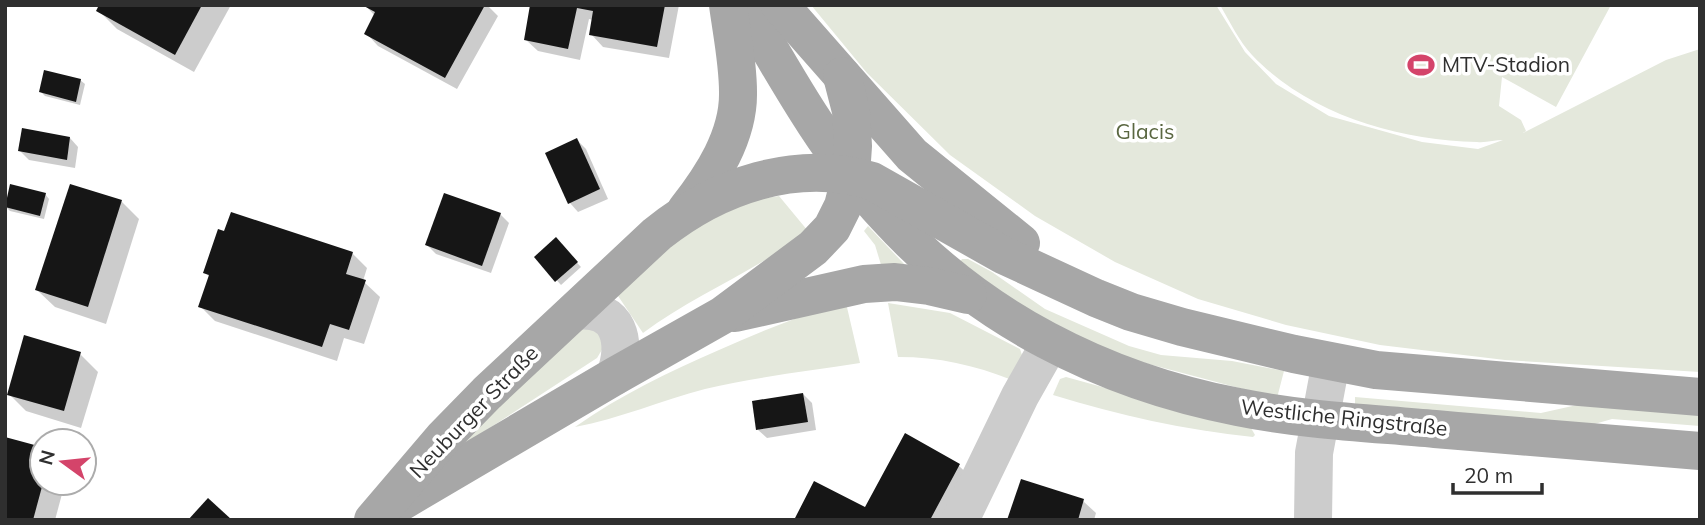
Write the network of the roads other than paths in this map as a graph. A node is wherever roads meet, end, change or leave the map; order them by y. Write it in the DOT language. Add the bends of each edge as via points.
graph roads {
  1 [pos="728,5"];
  2 [pos="744,5"];
  3 [pos="780,5"];
  4 [pos="842,76"];
  5 [pos="851,175"];
  6 [pos="684,212"];
  7 [pos="976,297"];
  8 [pos="1096,299"];
  9 [pos="576,311"];
  10 [pos="723,315"];
  11 [pos="1050,343"];
  12 [pos="1331,362"];
  13 [pos="615,376"];
  14 [pos="1700,397"];
  15 [pos="1319,419"];
  16 [pos="1700,451"];
  17 [pos="374,518"];
  18 [pos="960,520"];
  19 [pos="1313,520"];
  1 -- 6 [label="main road, Neuburger Straße" via="737,106 709,181"];
  2 -- 5 [label="main road, Westliche Ringstraße" via="801,104"];
  3 -- 4 [label="main road"];
  4 -- 5 [label="main road, Neuburger Straße" via="851,111"];
  4 -- 8 [label="main road" via="912,155"];
  5 -- 6 [label="main road, Neuburger Straße" via="821,173 761,180 724,191"];
  5 -- 7 [label="main road, Westliche Ringstraße" via="929,259"];
  5 -- 8 [label="main road" via="872,181 1003,256"];
  5 -- 10 [label="main road, Neuburger Straße" via="843,206 826,235"];
  6 -- 9 [label="main road, Neuburger Straße"];
  7 -- 10 [label="main road, Neuburger Straße" via="895,282 864,284"];
  7 -- 11 [label="main road, Westliche Ringstraße"];
  8 -- 12 [label="main road" via="1182,327"];
  9 -- 13 [label="street" via="600,312 616,327 622,347"];
  9 -- 17 [label="main road, Neuburger Straße" via="443,438"];
  10 -- 13 [label="main road, Neuburger Straße"];
  11 -- 15 [label="main road, Westliche Ringstraße" via="1176,392"];
  11 -- 18 [label="street"];
  12 -- 14 [label="main road" via="1435,376"];
  12 -- 15 [label="street"];
  13 -- 17 [label="main road, Neuburger Straße"];
  15 -- 16 [label="main road, Westliche Ringstraße"];
  15 -- 19 [label="street"];
}
